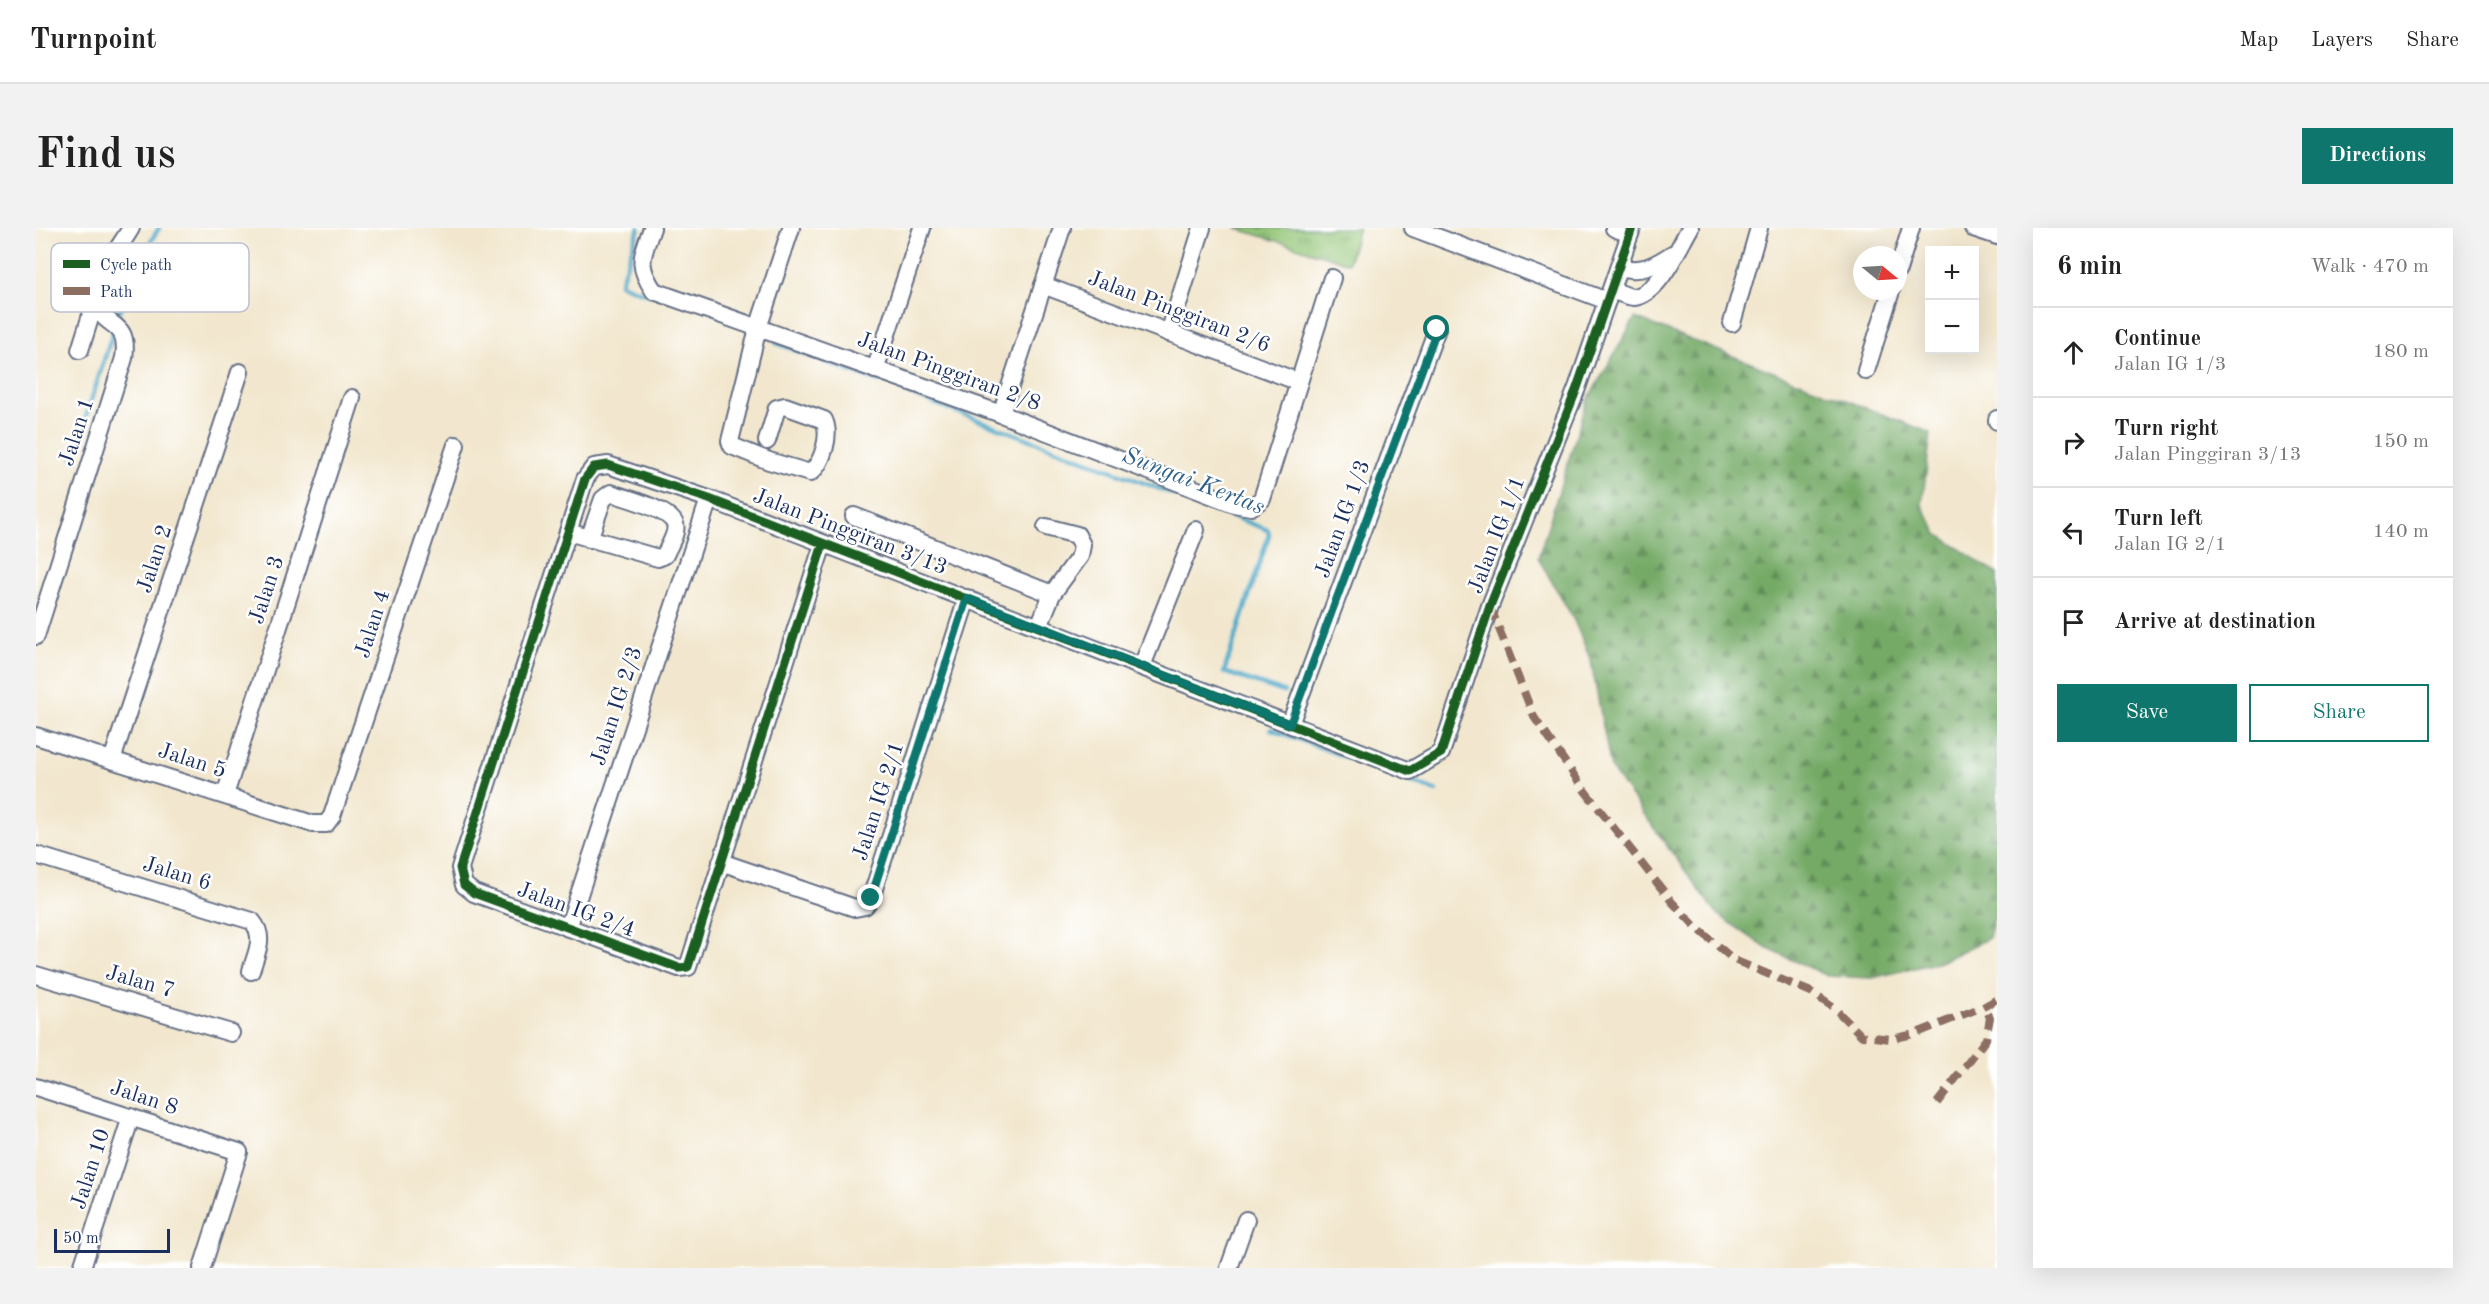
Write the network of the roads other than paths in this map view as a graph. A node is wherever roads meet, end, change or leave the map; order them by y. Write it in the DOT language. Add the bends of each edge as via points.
graph roads {
  1 [pos="131,228"];
  2 [pos="652,228"];
  3 [pos="791,228"];
  4 [pos="922,228"];
  5 [pos="1062,228"];
  6 [pos="1202,228"];
  7 [pos="1413,228"];
  8 [pos="1614,228"];
  9 [pos="1690,228"];
  10 [pos="1759,228"];
  11 [pos="1911,228"];
  12 [pos="1973,228"];
  13 [pos="1631,231"];
  14 [pos="1997,236"];
  15 [pos="122,243"];
  16 [pos="1905,246"];
  17 [pos="1676,252"];
  18 [pos="1618,267"];
  19 [pos="1332,278"];
  20 [pos="1043,285"];
  21 [pos="1609,296"];
  22 [pos="1888,300"];
  23 [pos="92,312"];
  24 [pos="102,312"];
  25 [pos="1732,323"];
  26 [pos="758,328"];
  27 [pos="1437,329"];
  28 [pos="1169,333"];
  29 [pos="80,350"];
  30 [pos="875,370"];
  31 [pos="1866,371"];
  32 [pos="240,372"];
  33 [pos="1299,382"];
  34 [pos="352,398"];
  35 [pos="1001,414"];
  36 [pos="767,441"];
  37 [pos="456,445"];
  38 [pos="608,465"];
  39 [pos="709,499"];
  40 [pos="854,516"];
  41 [pos="1046,527"];
  42 [pos="1196,530"];
  43 [pos="568,532"];
  44 [pos="589,539"];
  45 [pos="823,544"];
  46 [pos="1052,594"];
  47 [pos="967,598"];
  48 [pos="1038,626"];
  49 [pos="36,636"];
  50 [pos="1142,666"];
  51 [pos="1290,724"];
  52 [pos="36,736"];
  53 [pos="112,759"];
  54 [pos="1410,771"];
  55 [pos="225,795"];
  56 [pos="332,816"];
  57 [pos="36,855"];
  58 [pos="721,862"];
  59 [pos="568,928"];
  60 [pos="250,971"];
  61 [pos="36,975"];
  62 [pos="231,1034"];
  63 [pos="36,1087"];
  64 [pos="131,1117"];
  65 [pos="1246,1220"];
  66 [pos="82,1268"];
  67 [pos="202,1268"];
  68 [pos="1229,1268"];
  1 -- 15 [label="street"];
  2 -- 26 [label="street, Jalan Pinggiran 2/8" via="643,255 642,274 654,291"];
  3 -- 26 [label="street"];
  4 -- 30 [label="street"];
  5 -- 20 [label="street"];
  6 -- 28 [label="street"];
  7 -- 21 [label="street"];
  8 -- 13 [label="street"];
  9 -- 17 [label="street"];
  10 -- 25 [label="street"];
  11 -- 16 [label="street"];
  12 -- 14 [label="street"];
  13 -- 18 [label="street, Jalan IG 1/1"];
  17 -- 18 [label="street" via="1642,270"];
  17 -- 21 [label="street" via="1649,292 1633,297"];
  18 -- 21 [label="street, Jalan IG 1/1"];
  19 -- 33 [label="street"];
  20 -- 28 [label="street, Jalan Pinggiran 2/6"];
  20 -- 35 [label="street"];
  21 -- 54 [label="street, Jalan IG 1/1" via="1577,388 1490,606 1441,753"];
  22 -- 31 [label="street"];
  23 -- 29 [label="street"];
  24 -- 49 [label="street, Jalan 1" via="125,340 124,358"];
  26 -- 30 [label="street, Jalan Pinggiran 2/8"];
  26 -- 36 [label="street" via="740,394 732,446 810,473 825,447 826,425 824,420 781,405"];
  27 -- 51 [label="street, Jalan IG 1/3"];
  28 -- 33 [label="street, Jalan Pinggiran 2/6"];
  30 -- 35 [label="street, Jalan Pinggiran 2/8"];
  32 -- 53 [label="street, Jalan 2"];
  33 -- 35 [label="street, Jalan Pinggiran 2/8" via="1262,499 1251,507 1234,504"];
  34 -- 55 [label="street, Jalan 3"];
  37 -- 56 [label="street, Jalan 4"];
  38 -- 39 [label="street, Jalan Pinggiran 3/13"];
  38 -- 43 [label="street, Jalan IG 2/4" via="594,468 585,479"];
  39 -- 45 [label="street, Jalan Pinggiran 3/13"];
  39 -- 59 [label="street, Jalan IG 2/3"];
  40 -- 46 [label="street"];
  41 -- 46 [label="street" via="1077,536 1082,544 1080,556"];
  42 -- 50 [label="street"];
  43 -- 44 [label="street"];
  43 -- 59 [label="street, Jalan IG 2/4" via="460,868 464,885 474,893"];
  44 -- 44 [label="street" via="658,558 665,555 675,524 668,513 610,493 603,499"];
  45 -- 47 [label="street, Jalan Pinggiran 3/13"];
  45 -- 58 [label="street, Jalan IG 2/4"];
  46 -- 48 [label="street"];
  47 -- 48 [label="street, Jalan Pinggiran 3/13"];
  47 -- 58 [label="street, Jalan IG 2/1" via="871,898 865,906 855,908"];
  48 -- 50 [label="street, Jalan Pinggiran 3/13"];
  50 -- 51 [label="street, Jalan Pinggiran 3/13"];
  51 -- 54 [label="street, Jalan Pinggiran 3/13"];
  52 -- 53 [label="street, Jalan 5"];
  53 -- 55 [label="street, Jalan 5"];
  55 -- 56 [label="street, Jalan 5" via="313,824 326,824"];
  57 -- 60 [label="street, Jalan 6" via="252,921 261,936"];
  58 -- 59 [label="street, Jalan IG 2/4" via="688,967 679,968"];
  61 -- 62 [label="street, Jalan 7"];
  63 -- 64 [label="street, Jalan 8"];
  64 -- 66 [label="street, Jalan 10"];
  64 -- 67 [label="street, Jalan 8" via="239,1152"];
  65 -- 68 [label="street"];
}
